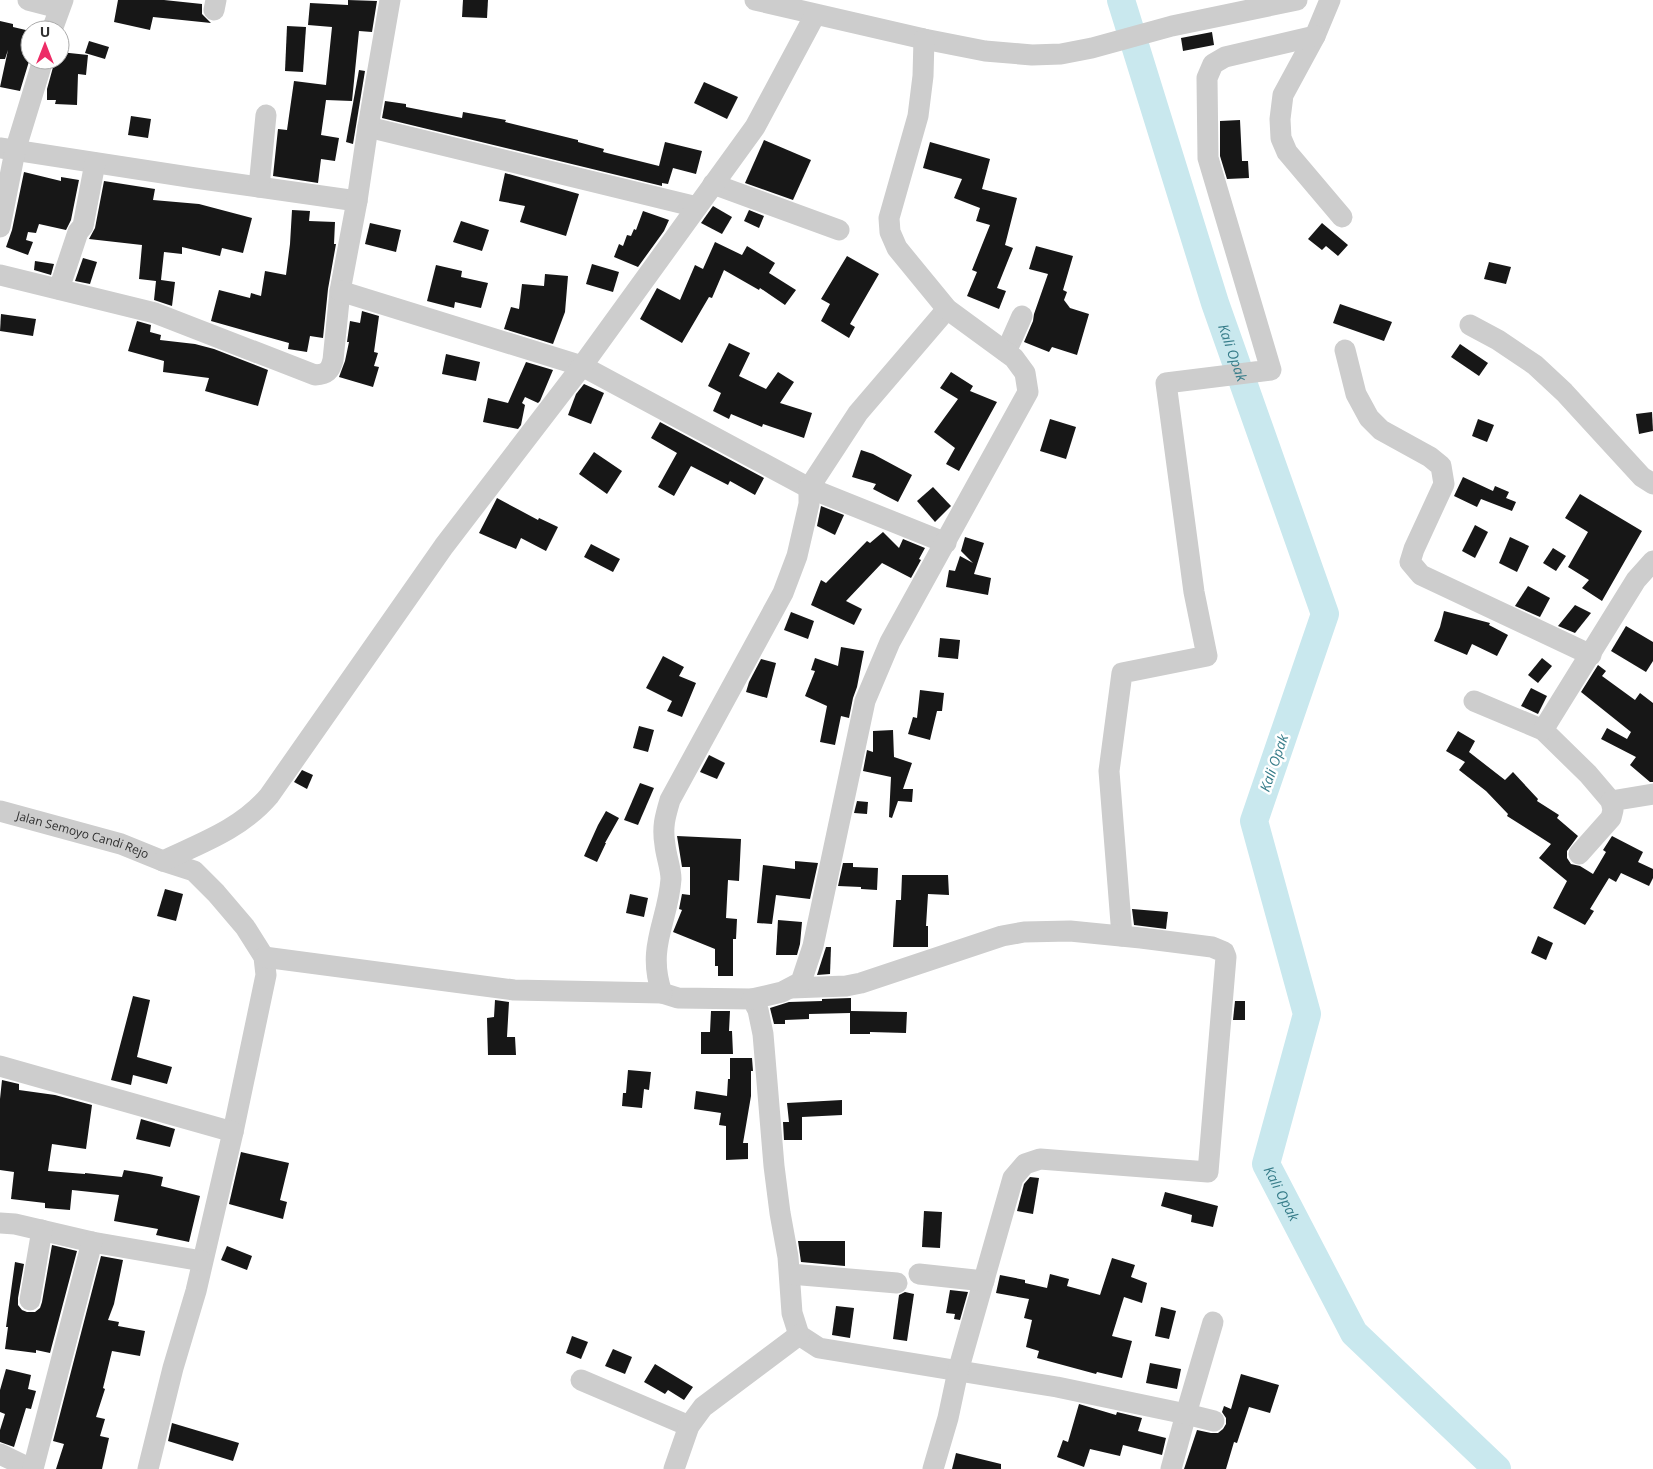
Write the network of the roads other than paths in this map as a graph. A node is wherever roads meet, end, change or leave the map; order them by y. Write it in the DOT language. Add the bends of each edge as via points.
graph roads {
  1 [pos="28,0"];
  2 [pos="390,0"];
  3 [pos="755,0"];
  4 [pos="1296,0"];
  5 [pos="1330,0"];
  6 [pos="61,4"];
  7 [pos="815,15"];
  8 [pos="55,20"];
  9 [pos="1316,36"];
  10 [pos="924,39"];
  11 [pos="39,70"];
  12 [pos="266,115"];
  13 [pos="368,127"];
  14 [pos="7,150"];
  15 [pos="95,163"];
  16 [pos="713,184"];
  17 [pos="259,187"];
  18 [pos="357,201"];
  19 [pos="697,207"];
  20 [pos="1342,217"];
  21 [pos="0,227"];
  22 [pos="839,230"];
  23 [pos="0,275"];
  24 [pos="59,289"];
  25 [pos="340,291"];
  26 [pos="947,309"];
  27 [pos="1022,316"];
  28 [pos="1470,325"];
  29 [pos="1345,350"];
  30 [pos="1006,352"];
  31 [pos="582,366"];
  32 [pos="1653,484"];
  33 [pos="809,488"];
  34 [pos="946,543"];
  35 [pos="1653,561"];
  36 [pos="1591,655"];
  37 [pos="1474,701"];
  38 [pos="1543,730"];
  39 [pos="1653,794"];
  40 [pos="1611,801"];
  41 [pos="0,811"];
  42 [pos="1579,854"];
  43 [pos="164,861"];
  44 [pos="1122,936"];
  45 [pos="264,957"];
  46 [pos="791,988"];
  47 [pos="662,993"];
  48 [pos="752,999"];
  49 [pos="0,1066"];
  50 [pos="233,1132"];
  51 [pos="0,1223"];
  52 [pos="42,1230"];
  53 [pos="92,1242"];
  54 [pos="202,1261"];
  55 [pos="790,1274"];
  56 [pos="919,1274"];
  57 [pos="984,1281"];
  58 [pos="897,1283"];
  59 [pos="30,1300"];
  60 [pos="1213,1322"];
  61 [pos="799,1335"];
  62 [pos="958,1371"];
  63 [pos="581,1380"];
  64 [pos="1186,1414"];
  65 [pos="1214,1421"];
  66 [pos="690,1426"];
  67 [pos="0,1454"];
  68 [pos="32,1469"];
  69 [pos="148,1469"];
  70 [pos="674,1469"];
  71 [pos="932,1469"];
  72 [pos="1171,1469"];
  1 -- 6 [label="street"];
  2 -- 13 [label="street"];
  3 -- 7 [label="street"];
  4 -- 10 [label="street" via="1061,54 984,51"];
  5 -- 9 [label="street"];
  6 -- 8 [label="street"];
  7 -- 10 [label="street"];
  7 -- 16 [label="street" via="755,127"];
  9 -- 20 [label="street" via="1283,94 1281,138 1288,152"];
  9 -- 44 [label="street" via="1225,57 1213,64 1207,78 1208,158 1272,370 1166,383 1194,592 1206,656 1122,673 1109,771"];
  10 -- 26 [label="street" via="918,116 888,218 897,248"];
  11 -- 14 [label="street"];
  12 -- 17 [label="street"];
  13 -- 18 [label="street"];
  13 -- 19 [label="street"];
  14 -- 15 [label="street"];
  14 -- 21 [label="street"];
  15 -- 17 [label="street"];
  15 -- 24 [label="street" via="83,226 78,232"];
  16 -- 19 [label="street"];
  16 -- 22 [label="street"];
  17 -- 18 [label="street"];
  18 -- 25 [label="street"];
  19 -- 31 [label="street"];
  23 -- 24 [label="street"];
  24 -- 25 [label="street" via="155,312 315,375 330,370 333,360"];
  25 -- 31 [label="street"];
  26 -- 30 [label="street"];
  26 -- 33 [label="street" via="858,413"];
  27 -- 30 [label="street"];
  28 -- 32 [label="street" via="1535,365 1642,477"];
  29 -- 36 [label="street" via="1356,394 1369,418 1381,430 1440,466 1444,484 1414,549 1410,562 1415,569 1421,575"];
  30 -- 34 [label="street" via="1025,372 1028,392"];
  31 -- 33 [label="street"];
  31 -- 43 [label="street" via="444,546 261,805 229,830"];
  33 -- 34 [label="street"];
  33 -- 47 [label="street" via="809,504 797,556 783,593 670,800 665,816 664,844 671,878 656,945 657,976"];
  34 -- 46 [label="street" via="890,642 865,701 813,946 801,982"];
  35 -- 36 [label="street" via="1636,580"];
  36 -- 38 [label="street"];
  37 -- 38 [label="street"];
  38 -- 40 [label="street"];
  39 -- 40 [label="street"];
  40 -- 42 [label="street" via="1611,818"];
  41 -- 43 [label="street, Jalan Semoyo Candi Rejo" via="121,844"];
  43 -- 45 [label="street, Jalan Semoyo Candi Rejo" via="194,871 232,910"];
  44 -- 46 [label="street" via="1062,931 1013,933 860,983"];
  44 -- 57 [label="street" via="1212,947 1224,952 1226,957 1208,1172 1040,1159 1025,1164 1013,1178"];
  45 -- 47 [label="street" via="514,990"];
  45 -- 50 [label="street" via="266,975"];
  46 -- 48 [label="street"];
  47 -- 48 [label="street" via="678,998"];
  48 -- 55 [label="street" via="763,1034 774,1166"];
  49 -- 50 [label="street"];
  50 -- 54 [label="street"];
  51 -- 52 [label="street"];
  52 -- 53 [label="street"];
  52 -- 59 [label="street"];
  53 -- 54 [label="street"];
  53 -- 68 [label="street"];
  54 -- 69 [label="street"];
  55 -- 58 [label="street"];
  55 -- 61 [label="street" via="792,1313"];
  56 -- 57 [label="street"];
  57 -- 62 [label="street"];
  60 -- 64 [label="street"];
  61 -- 62 [label="street" via="818,1348"];
  61 -- 66 [label="street" via="703,1407"];
  62 -- 64 [label="street" via="1057,1387"];
  62 -- 71 [label="street"];
  63 -- 66 [label="street"];
  64 -- 65 [label="street"];
  64 -- 72 [label="street"];
  66 -- 70 [label="street"];
  67 -- 68 [label="street"];
}
